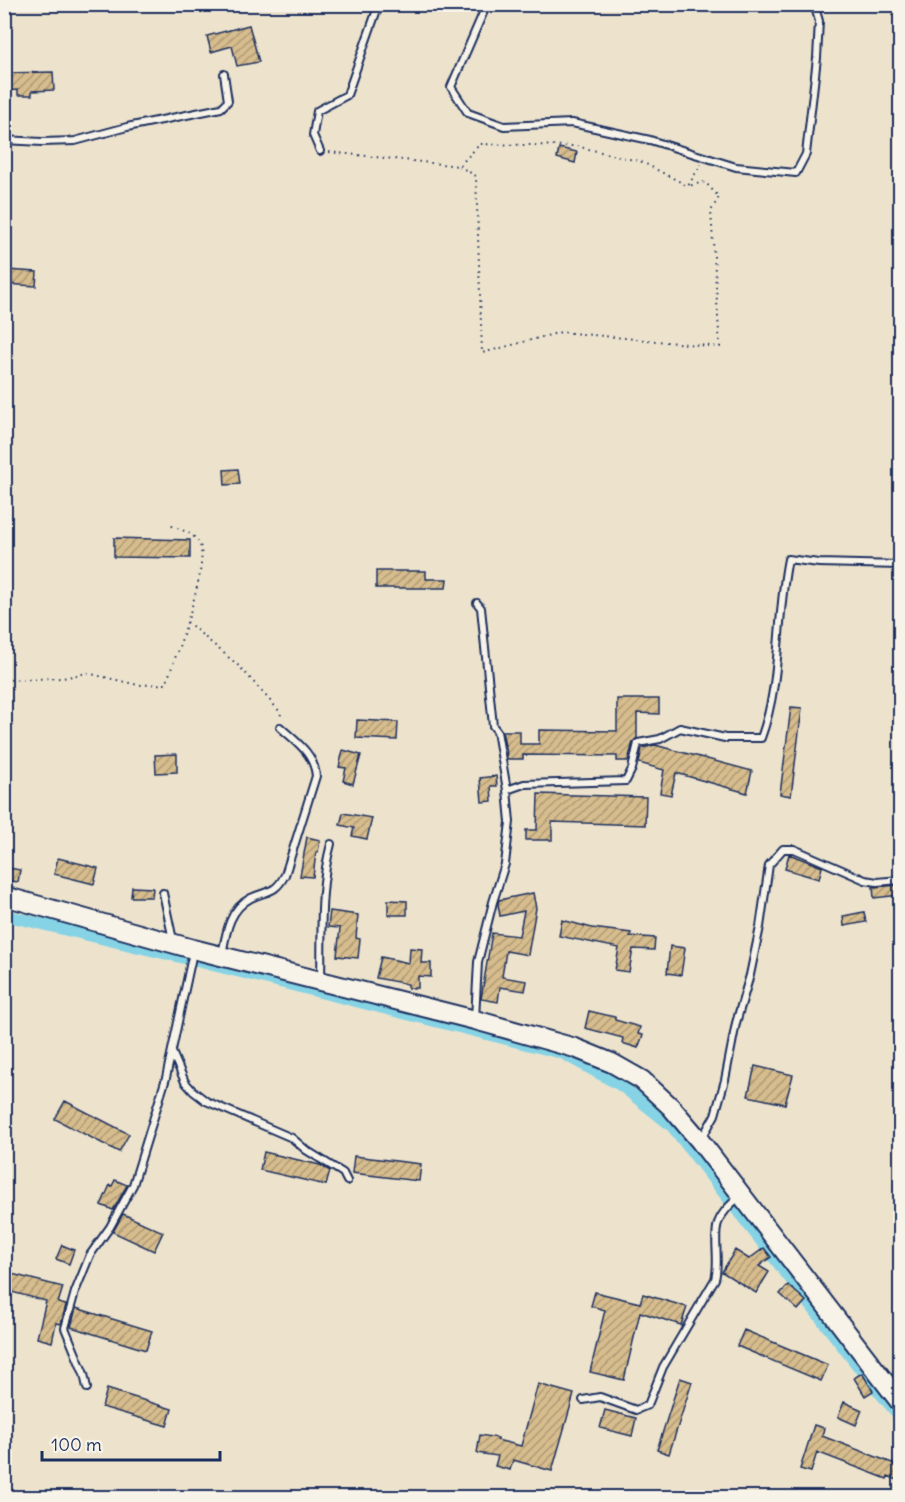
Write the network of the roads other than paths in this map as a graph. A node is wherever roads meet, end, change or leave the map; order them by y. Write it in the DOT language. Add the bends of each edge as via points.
graph roads {
  1 [pos="379,4"];
  2 [pos="487,4"];
  3 [pos="814,4"];
  4 [pos="224,74"];
  5 [pos="4,140"];
  6 [pos="320,151"];
  7 [pos="900,565"];
  8 [pos="477,603"];
  9 [pos="280,727"];
  10 [pos="507,790"];
  11 [pos="331,844"];
  12 [pos="900,880"];
  13 [pos="163,892"];
  14 [pos="4,896"];
  15 [pos="173,943"];
  16 [pos="193,949"];
  17 [pos="222,956"];
  18 [pos="321,981"];
  19 [pos="475,1020"];
  20 [pos="172,1052"];
  21 [pos="700,1141"];
  22 [pos="346,1181"];
  23 [pos="742,1194"];
  24 [pos="87,1388"];
  25 [pos="583,1400"];
  26 [pos="900,1402"];
  1 -- 6 [label="lane" via="346,95 317,111 313,135"];
  2 -- 3 [label="lane" via="451,87 468,113 504,126 572,123 650,140 736,166 796,174 806,154 818,58 819,21"];
  4 -- 5 [label="lane" via="228,101 221,108 75,141"];
  7 -- 10 [label="lane" via="788,560 770,713 761,738 725,738 680,728 660,739 638,742 626,781 524,784"];
  8 -- 10 [label="lane" via="481,608 493,726"];
  9 -- 17 [label="lane" via="310,756 316,776 285,875 271,892 250,898 235,912 228,923"];
  10 -- 19 [label="lane" via="510,822 505,864 478,962"];
  11 -- 18 [label="lane" via="323,888"];
  12 -- 21 [label="lane" via="865,880 794,849 783,849 769,865 752,966 725,1080 715,1115"];
  13 -- 15 [label="lane"];
  14 -- 15 [label="street"];
  15 -- 16 [label="street"];
  16 -- 17 [label="street"];
  16 -- 20 [label="lane"];
  17 -- 18 [label="street"];
  18 -- 19 [label="street"];
  19 -- 21 [label="street" via="575,1048 612,1063 642,1080"];
  20 -- 22 [label="lane" via="185,1082 206,1101 292,1138 343,1173"];
  20 -- 24 [label="lane" via="134,1185 90,1255 65,1328"];
  21 -- 23 [label="street"];
  23 -- 25 [label="lane" via="726,1209 718,1224 715,1279 663,1367 648,1405 636,1410 600,1397"];
  23 -- 26 [label="street"];
}
